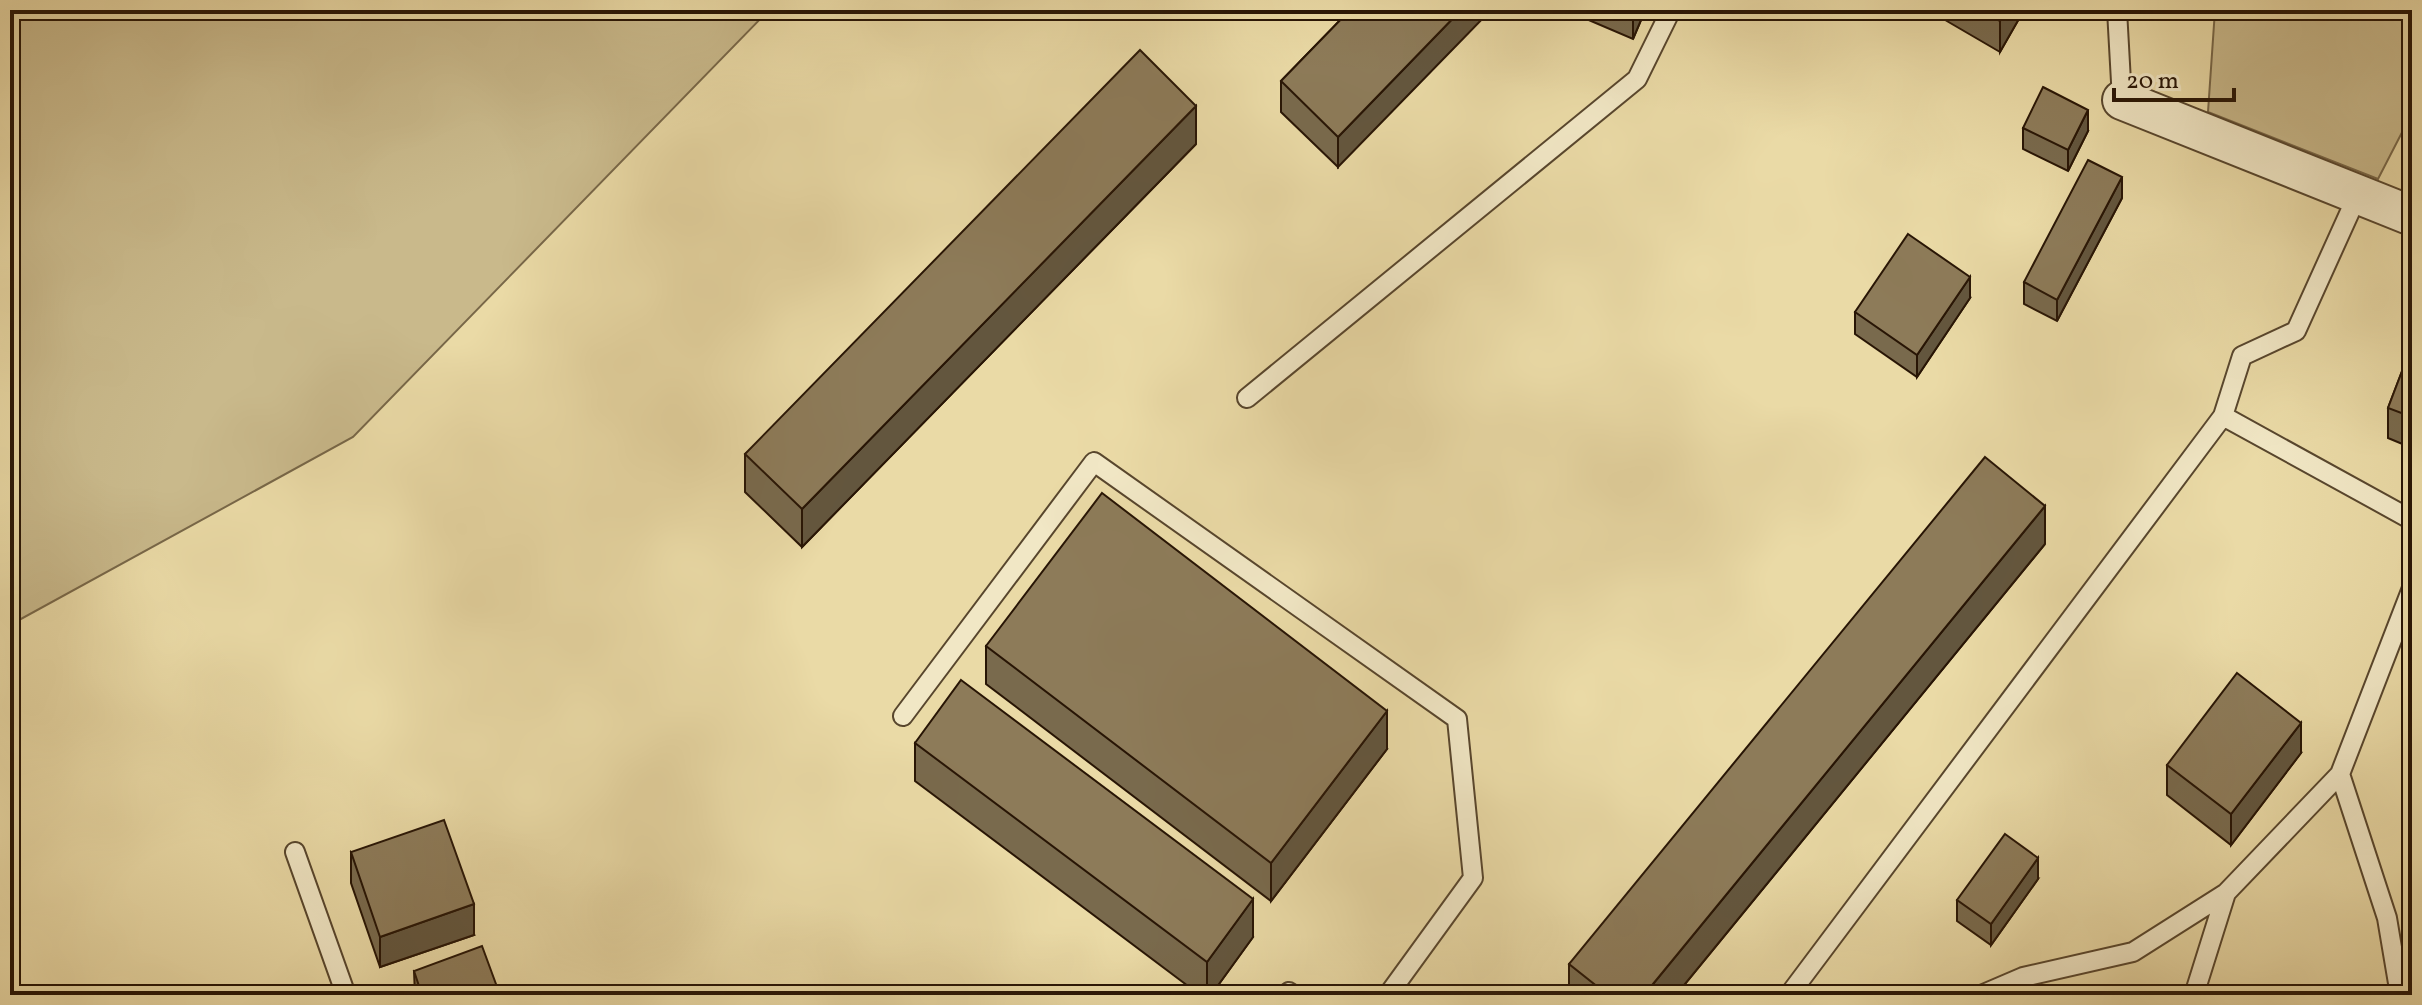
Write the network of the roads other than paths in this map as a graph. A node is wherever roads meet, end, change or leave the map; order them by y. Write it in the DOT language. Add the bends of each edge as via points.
graph roads {
  1 [pos="1671,10"];
  2 [pos="2117,10"];
  3 [pos="2122,100"];
  4 [pos="2358,194"];
  5 [pos="2412,216"];
  6 [pos="1247,398"];
  7 [pos="2223,416"];
  8 [pos="2412,520"];
  9 [pos="2412,588"];
  10 [pos="903,716"];
  11 [pos="2340,774"];
  12 [pos="295,852"];
  13 [pos="2226,893"];
  14 [pos="346,995"];
  15 [pos="1388,995"];
  16 [pos="1789,995"];
  17 [pos="1981,995"];
  18 [pos="2194,995"];
  19 [pos="2400,995"];
  1 -- 6 [label="lane" via="1637,79"];
  2 -- 3 [label="lane"];
  3 -- 4 [label="street"];
  4 -- 5 [label="street"];
  4 -- 7 [label="lane" via="2296,331 2242,356"];
  7 -- 8 [label="lane"];
  7 -- 16 [label="lane"];
  9 -- 11 [label="lane"];
  10 -- 15 [label="lane" via="1094,462 1457,719 1473,878"];
  11 -- 13 [label="lane"];
  11 -- 19 [label="lane" via="2387,918"];
  12 -- 14 [label="lane"];
  13 -- 17 [label="lane" via="2133,952 2023,977"];
  13 -- 18 [label="lane"];
}
